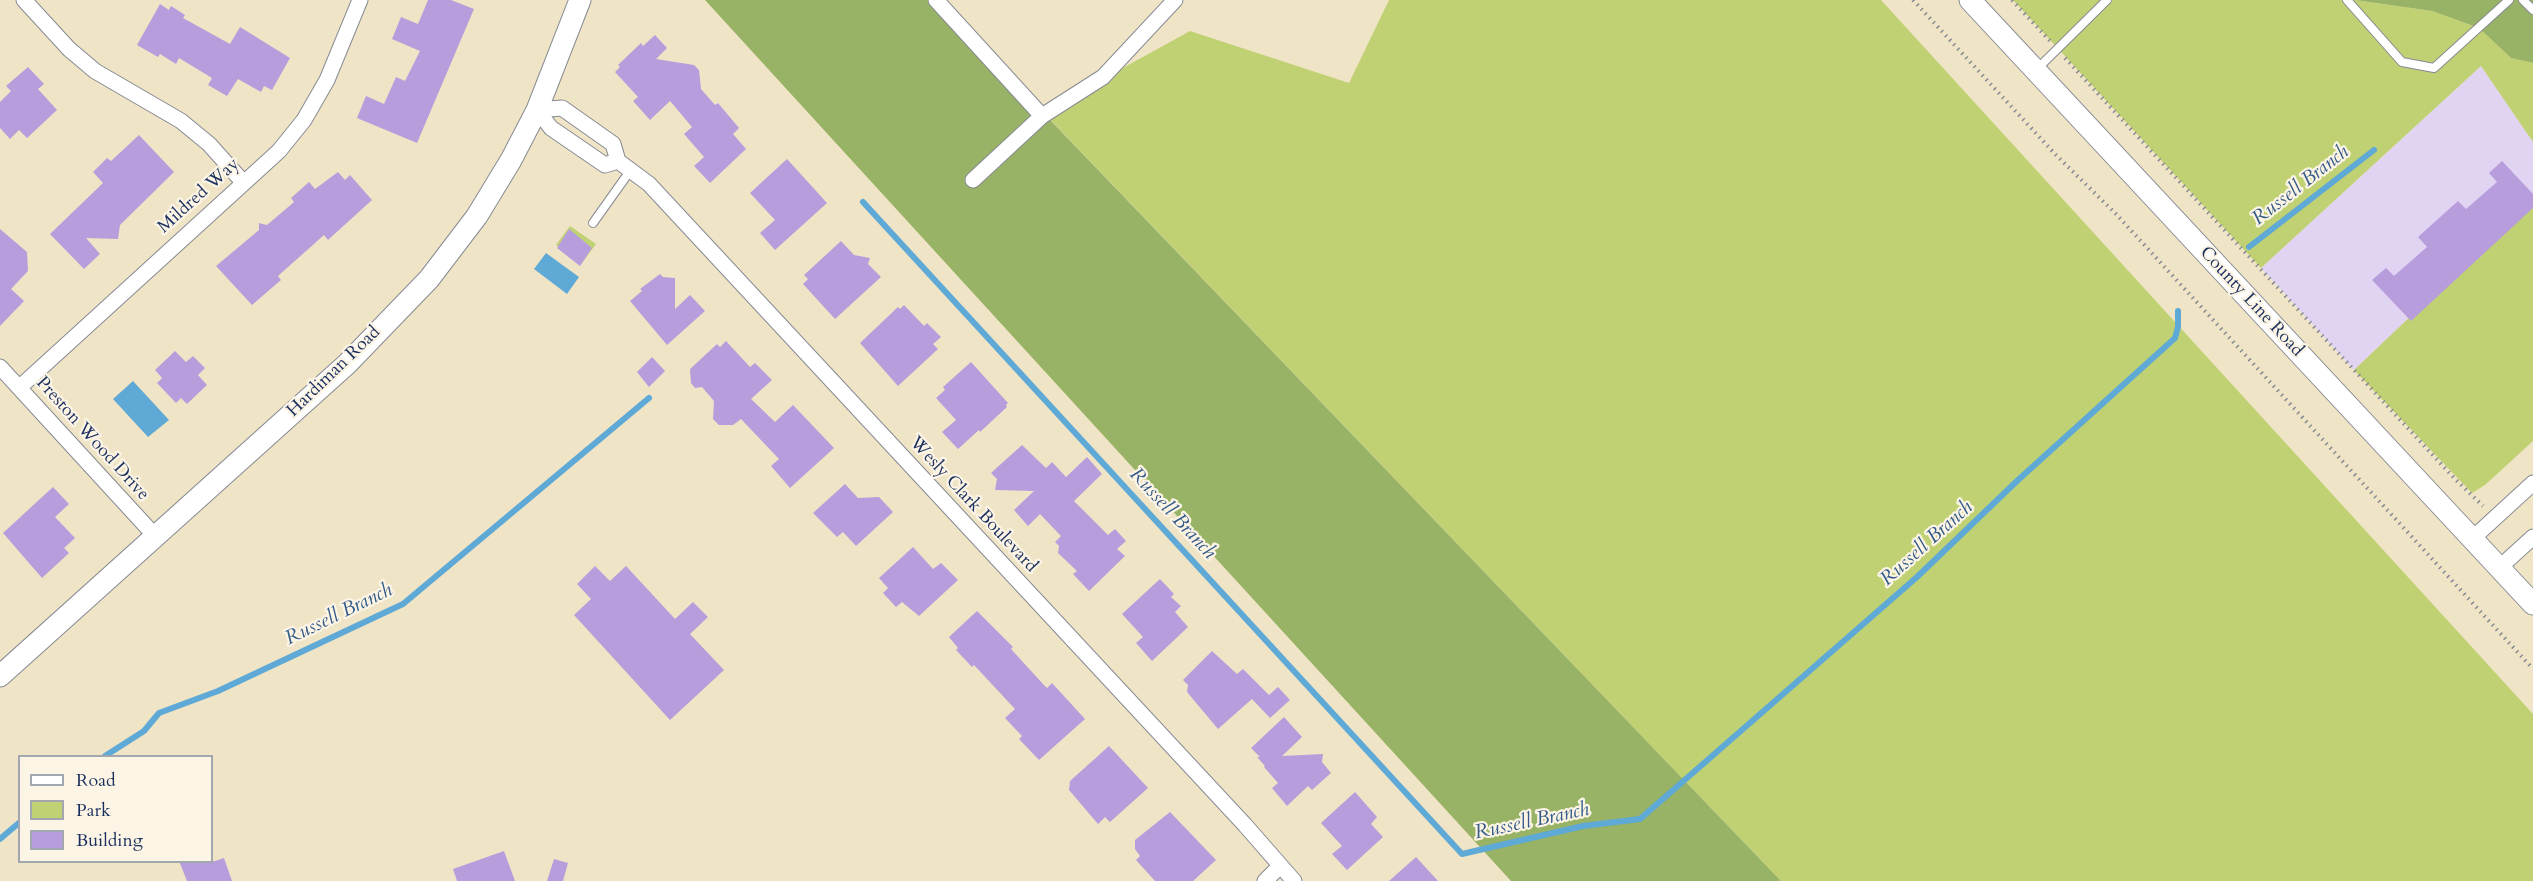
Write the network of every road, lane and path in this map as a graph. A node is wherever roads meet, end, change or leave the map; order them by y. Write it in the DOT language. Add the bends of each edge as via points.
graph roads {
  1 [pos="24,0"];
  2 [pos="360,0"];
  3 [pos="580,0"];
  4 [pos="936,0"];
  5 [pos="1175,0"];
  6 [pos="1913,0"];
  7 [pos="1970,0"];
  8 [pos="2012,0"];
  9 [pos="2107,0"];
  10 [pos="2347,0"];
  11 [pos="2509,0"];
  12 [pos="2523,0"];
  13 [pos="2533,10"];
  14 [pos="2057,49"];
  15 [pos="2035,71"];
  16 [pos="537,110"];
  17 [pos="1042,116"];
  18 [pos="624,166"];
  19 [pos="973,180"];
  20 [pos="243,182"];
  21 [pos="593,223"];
  22 [pos="0,367"];
  23 [pos="20,387"];
  24 [pos="2533,483"];
  25 [pos="2495,517"];
  26 [pos="156,537"];
  27 [pos="2533,537"];
  28 [pos="2472,539"];
  29 [pos="2499,568"];
  30 [pos="2533,604"];
  31 [pos="2533,669"];
  32 [pos="0,676"];
  33 [pos="1280,866"];
  34 [pos="1265,881"];
  35 [pos="1294,881"];
  1 -- 20 [label="street" via="95,71 181,121 209,144"];
  2 -- 20 [label="street, Mildred Way" via="327,80 304,120 279,151"];
  3 -- 16 [label="street, Hardiman Road"];
  4 -- 17 [label="street"];
  5 -- 17 [label="street" via="1103,77"];
  6 -- 31 [label="path" via="2055,154 2116,213"];
  7 -- 15 [label="street, County Line Road"];
  8 -- 14 [label="path"];
  9 -- 14 [label="lane"];
  10 -- 11 [label="lane" via="2402,62 2434,68"];
  12 -- 13 [label="lane"];
  14 -- 15 [label="lane"];
  14 -- 25 [label="path" via="2455,479"];
  15 -- 28 [label="street, County Line Road"];
  16 -- 18 [label="street, Wesly Clark Boulevard" via="551,128 605,165"];
  16 -- 18 [label="street, Wesly Clark Boulevard" via="562,108 613,144"];
  16 -- 26 [label="street, Hardiman Road" via="477,216 429,279 347,364"];
  17 -- 19 [label="street"];
  18 -- 21 [label="lane"];
  18 -- 33 [label="street, Wesly Clark Boulevard" via="657,193"];
  20 -- 23 [label="street, Mildred Way"];
  22 -- 23 [label="street, Preston Wood Drive"];
  23 -- 26 [label="street, Preston Wood Drive"];
  24 -- 25 [label="street"];
  25 -- 28 [label="street"];
  26 -- 32 [label="street, Hardiman Road"];
  27 -- 29 [label="street"];
  28 -- 29 [label="street, County Line Road"];
  29 -- 30 [label="street, County Line Road"];
  33 -- 34 [label="street"];
  33 -- 35 [label="street, Wesly Clark Boulevard"];
}
